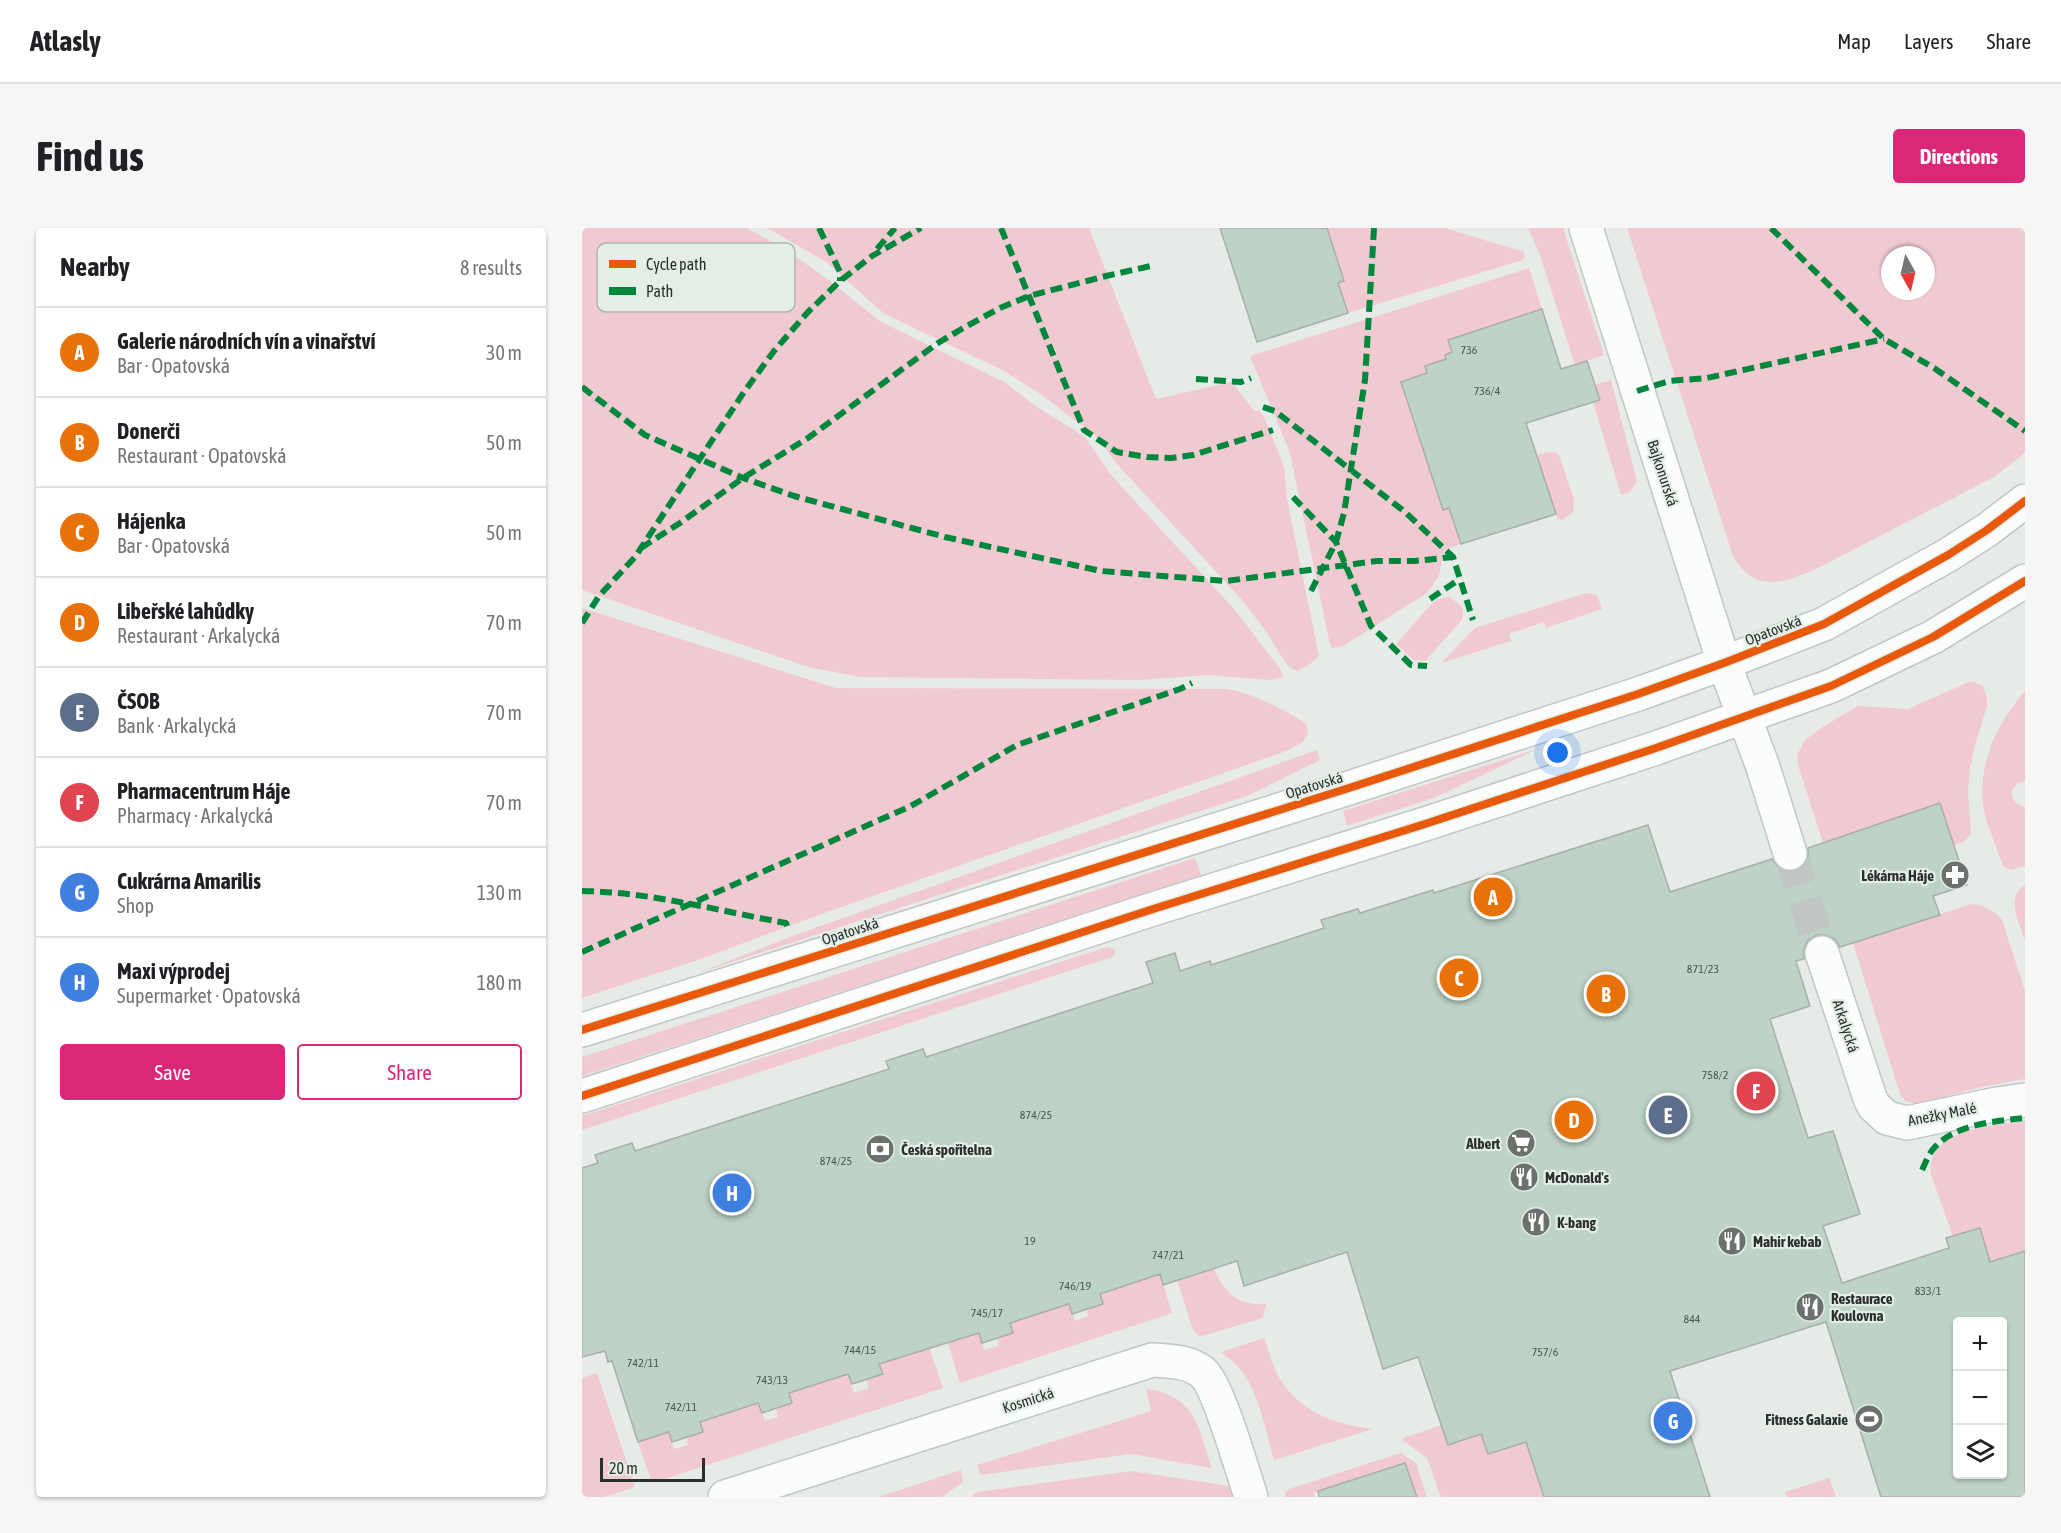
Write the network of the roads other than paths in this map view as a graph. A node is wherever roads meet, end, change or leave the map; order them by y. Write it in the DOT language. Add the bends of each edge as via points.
graph roads {
  1 [pos="1586,228"];
  2 [pos="2025,501"];
  3 [pos="2025,581"];
  4 [pos="1724,663"];
  5 [pos="1743,717"];
  6 [pos="1790,853"];
  7 [pos="1822,953"];
  8 [pos="582,1030"];
  9 [pos="582,1096"];
  10 [pos="1870,1098"];
  11 [pos="2025,1100"];
  12 [pos="725,1497"];
  13 [pos="1251,1497"];
  1 -- 4 [label="main road, Bajkonurská"];
  2 -- 4 [label="main road, Opatovská" via="1948,555 1824,624"];
  3 -- 5 [label="main road" via="1933,637 1831,686"];
  4 -- 5 [label="main road, Bajkonurská"];
  4 -- 8 [label="main road, Opatovská" via="1349,788"];
  5 -- 6 [label="main road"];
  5 -- 9 [label="main road" via="1425,824"];
  7 -- 10 [label="main road, Arkalycká"];
  10 -- 11 [label="main road, Anežky Malé" via="1887,1118 1907,1123"];
  12 -- 13 [label="main road, Kosmická" via="1152,1360 1175,1361 1201,1371 1214,1387"];
}
